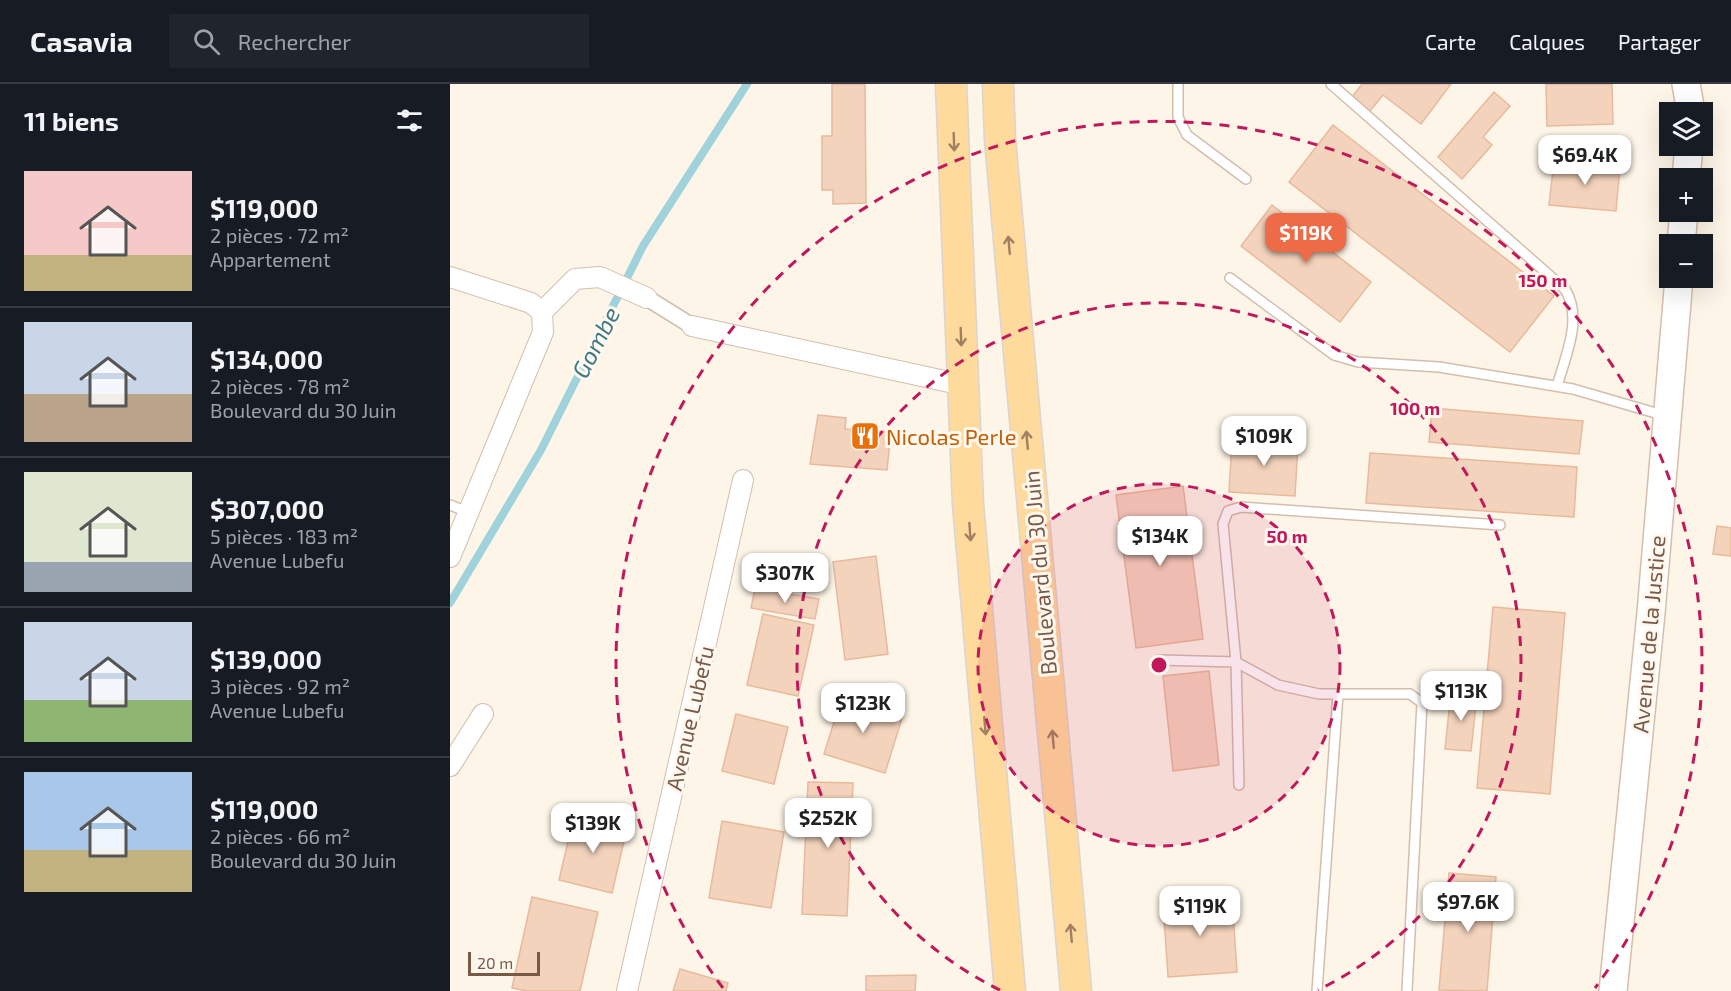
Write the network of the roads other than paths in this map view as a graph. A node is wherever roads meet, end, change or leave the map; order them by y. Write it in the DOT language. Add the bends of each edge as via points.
graph roads {
  1 [pos="951,84"];
  2 [pos="998,84"];
  3 [pos="1178,84"];
  4 [pos="1331,84"];
  5 [pos="1246,179"];
  6 [pos="450,277"];
  7 [pos="1230,278"];
  8 [pos="1678,288"];
  9 [pos="647,298"];
  10 [pos="542,312"];
  11 [pos="692,326"];
  12 [pos="963,385"];
  13 [pos="1557,386"];
  14 [pos="1668,416"];
  15 [pos="743,480"];
  16 [pos="450,505"];
  17 [pos="470,513"];
  18 [pos="1500,525"];
  19 [pos="450,557"];
  20 [pos="1159,660"];
  21 [pos="1236,662"];
  22 [pos="1338,694"];
  23 [pos="483,714"];
  24 [pos="450,766"];
  25 [pos="1239,785"];
  26 [pos="627,991"];
  27 [pos="1010,991"];
  28 [pos="1076,991"];
  29 [pos="1317,991"];
  30 [pos="1407,991"];
  31 [pos="1614,991"];
  1 -- 12 [label="main road, one-way"];
  28 -- 2 [label="main road, Boulevard du 30 Juin, one-way"];
  3 -- 5 [label="lane" via="1178,117 1186,135"];
  4 -- 13 [label="lane" via="1565,289 1575,317"];
  6 -- 10 [label="street" via="523,300"];
  7 -- 13 [label="lane" via="1334,355 1358,362 1439,367"];
  8 -- 14 [label="main road, Avenue de la Justice"];
  9 -- 10 [label="street" via="600,277 575,279"];
  9 -- 11 [label="street"];
  10 -- 17 [label="street" via="543,332"];
  11 -- 12 [label="street"];
  12 -- 27 [label="main road, one-way" via="968,504"];
  13 -- 14 [label="lane"];
  14 -- 31 [label="main road, Avenue de la Justice"];
  15 -- 26 [label="street, Avenue Lubefu"];
  16 -- 17 [label="lane"];
  17 -- 19 [label="street"];
  18 -- 21 [label="lane" via="1241,507 1228,512 1223,524"];
  20 -- 21 [label="lane"];
  21 -- 22 [label="lane" via="1278,685"];
  21 -- 25 [label="lane"];
  22 -- 29 [label="lane"];
  22 -- 30 [label="lane" via="1410,694 1422,703"];
  23 -- 24 [label="street"];
}
